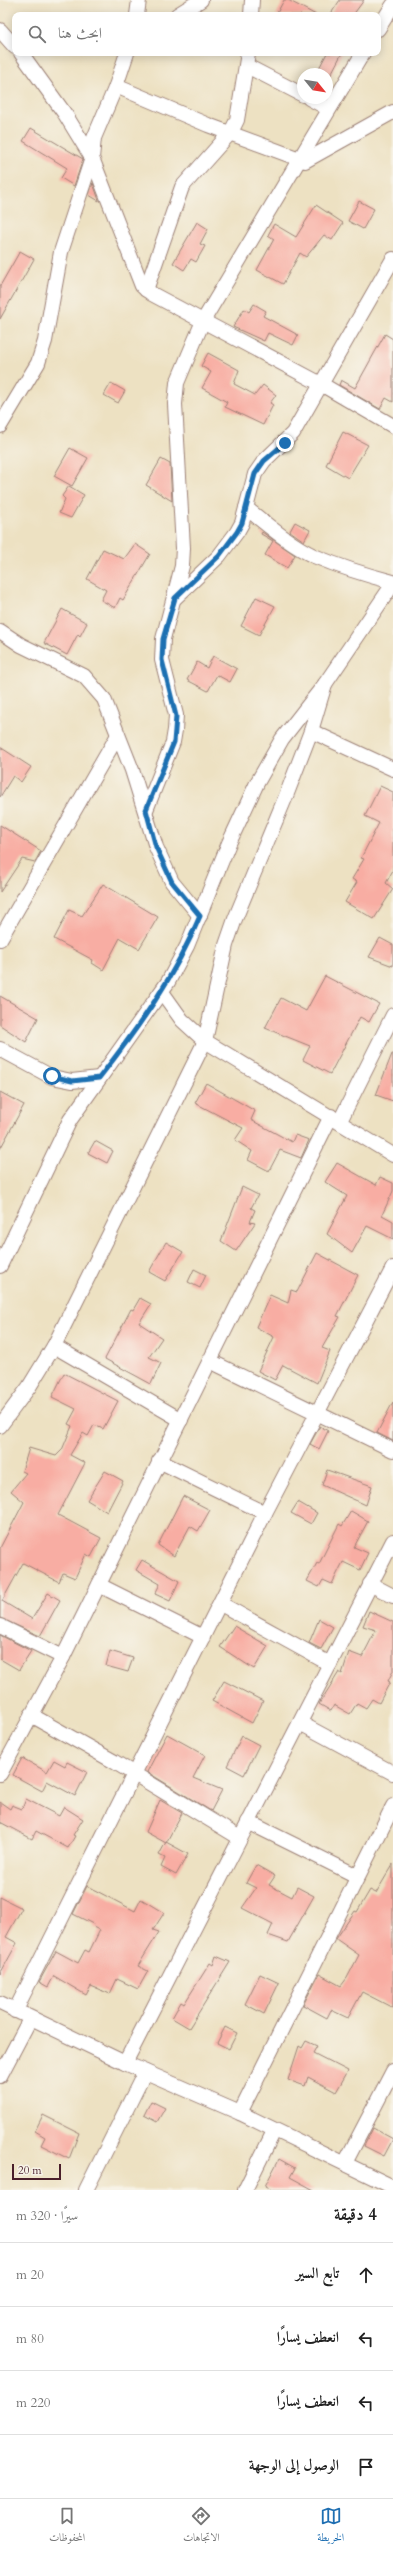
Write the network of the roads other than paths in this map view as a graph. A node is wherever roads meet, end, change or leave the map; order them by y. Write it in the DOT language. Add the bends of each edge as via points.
graph roads {
  1 [pos="139,0"];
  2 [pos="201,0"];
  3 [pos="252,0"];
  4 [pos="393,4"];
  5 [pos="137,12"];
  6 [pos="182,12"];
  7 [pos="251,12"];
  8 [pos="381,24"];
  9 [pos="0,30"];
  10 [pos="12,44"];
  11 [pos="22,56"];
  12 [pos="126,56"];
  13 [pos="361,56"];
  14 [pos="247,60"];
  15 [pos="116,86"];
  16 [pos="297,91"];
  17 [pos="321,104"];
  18 [pos="329,108"];
  19 [pos="393,112"];
  20 [pos="231,132"];
  21 [pos="92,158"];
  22 [pos="298,160"];
  23 [pos="393,259"];
  24 [pos="146,290"];
  25 [pos="202,321"];
  26 [pos="321,384"];
  27 [pos="0,426"];
  28 [pos="393,426"];
  29 [pos="246,508"];
  30 [pos="393,583"];
  31 [pos="175,598"];
  32 [pos="0,630"];
  33 [pos="325,684"];
  34 [pos="311,731"];
  35 [pos="118,735"];
  36 [pos="393,769"];
  37 [pos="146,810"];
  38 [pos="200,916"];
  39 [pos="0,939"];
  40 [pos="162,992"];
  41 [pos="393,1015"];
  42 [pos="205,1041"];
  43 [pos="0,1049"];
  44 [pos="99,1078"];
  45 [pos="336,1118"];
  46 [pos="393,1155"];
  47 [pos="0,1266"];
  48 [pos="393,1268"];
  49 [pos="54,1346"];
  50 [pos="210,1361"];
  51 [pos="317,1412"];
  52 [pos="181,1420"];
  53 [pos="0,1426"];
  54 [pos="393,1450"];
  55 [pos="159,1461"];
  56 [pos="265,1512"];
  57 [pos="393,1540"];
  58 [pos="370,1584"];
  59 [pos="99,1585"];
  60 [pos="393,1596"];
  61 [pos="221,1604"];
  62 [pos="0,1626"];
  63 [pos="204,1637"];
  64 [pos="63,1657"];
  65 [pos="330,1664"];
  66 [pos="31,1715"];
  67 [pos="300,1723"];
  68 [pos="393,1773"];
  69 [pos="0,1774"];
  70 [pos="132,1774"];
  71 [pos="393,1806"];
  72 [pos="248,1822"];
  73 [pos="388,1831"];
  74 [pos="240,1838"];
  75 [pos="357,1876"];
  76 [pos="0,2003"];
  77 [pos="15,2011"];
  78 [pos="30,2019"];
  79 [pos="125,2063"];
  80 [pos="393,2071"];
  81 [pos="145,2072"];
  82 [pos="0,2076"];
  83 [pos="240,2113"];
  84 [pos="274,2131"];
  85 [pos="345,2163"];
  86 [pos="393,2187"];
  87 [pos="86,2190"];
  88 [pos="245,2190"];
  1 -- 5 [label="street"];
  2 -- 6 [label="street"];
  3 -- 7 [label="street"];
  4 -- 8 [label="street"];
  9 -- 10 [label="street"];
  11 -- 21 [label="street" via="65,114"];
  12 -- 15 [label="street"];
  13 -- 18 [label="street"];
  14 -- 16 [label="street"];
  14 -- 20 [label="street" via="241,108"];
  15 -- 20 [label="street" via="208,125"];
  15 -- 21 [label="street" via="94,138"];
  17 -- 18 [label="street"];
  18 -- 22 [label="street"];
  19 -- 22 [label="street" via="313,158"];
  20 -- 22 [label="street"];
  20 -- 24 [label="street" via="182,187"];
  21 -- 24 [label="street" via="142,286"];
  21 -- 27 [label="street" via="61,252 45,341 38,363"];
  22 -- 25 [label="street"];
  23 -- 26 [label="street"];
  24 -- 25 [label="street"];
  25 -- 26 [label="street"];
  25 -- 31 [label="street" via="177,383 175,404 184,530 182,566"];
  26 -- 28 [label="street"];
  26 -- 29 [label="street" via="293,432 264,461 255,474"];
  29 -- 30 [label="street" via="281,535 313,555"];
  29 -- 31 [label="street" via="237,532 219,556"];
  30 -- 33 [label="street"];
  31 -- 37 [label="street" via="163,639 162,660 176,716 174,742"];
  32 -- 35 [label="street" via="21,646 84,676 104,699"];
  33 -- 34 [label="street"];
  33 -- 38 [label="street" via="282,739 257,783 229,843"];
  34 -- 36 [label="street"];
  34 -- 42 [label="street" via="226,945"];
  35 -- 37 [label="street"];
  35 -- 39 [label="street"];
  37 -- 38 [label="street" via="156,847 172,882"];
  38 -- 40 [label="street"];
  40 -- 42 [label="street" via="182,1020"];
  40 -- 44 [label="street"];
  41 -- 45 [label="street"];
  42 -- 45 [label="street"];
  42 -- 49 [label="street"];
  43 -- 44 [label="street" via="52,1076 72,1081"];
  44 -- 47 [label="street" via="70,1120"];
  45 -- 46 [label="street"];
  45 -- 50 [label="street"];
  48 -- 51 [label="street"];
  49 -- 52 [label="street"];
  49 -- 53 [label="street" via="29,1387"];
  50 -- 51 [label="street"];
  50 -- 52 [label="street"];
  51 -- 54 [label="street"];
  51 -- 56 [label="street"];
  52 -- 55 [label="street"];
  55 -- 56 [label="street"];
  55 -- 59 [label="street"];
  56 -- 61 [label="street"];
  57 -- 58 [label="street"];
  58 -- 60 [label="street"];
  58 -- 65 [label="street"];
  59 -- 63 [label="street"];
  59 -- 64 [label="street"];
  61 -- 63 [label="street"];
  61 -- 65 [label="street"];
  62 -- 64 [label="street"];
  63 -- 70 [label="street"];
  64 -- 66 [label="street"];
  65 -- 67 [label="street"];
  66 -- 69 [label="street"];
  66 -- 70 [label="street"];
  67 -- 68 [label="street"];
  67 -- 72 [label="street"];
  70 -- 74 [label="street"];
  70 -- 77 [label="street"];
  71 -- 73 [label="street"];
  72 -- 74 [label="street"];
  72 -- 75 [label="street"];
  73 -- 75 [label="street"];
  74 -- 79 [label="street"];
  75 -- 83 [label="street"];
  76 -- 77 [label="street"];
  77 -- 78 [label="street"];
  78 -- 79 [label="street"];
  78 -- 82 [label="street"];
  79 -- 81 [label="street"];
  80 -- 85 [label="street"];
  81 -- 83 [label="street"];
  81 -- 87 [label="street"];
  83 -- 84 [label="street"];
  84 -- 85 [label="street"];
  84 -- 88 [label="street"];
  85 -- 86 [label="street"];
}
